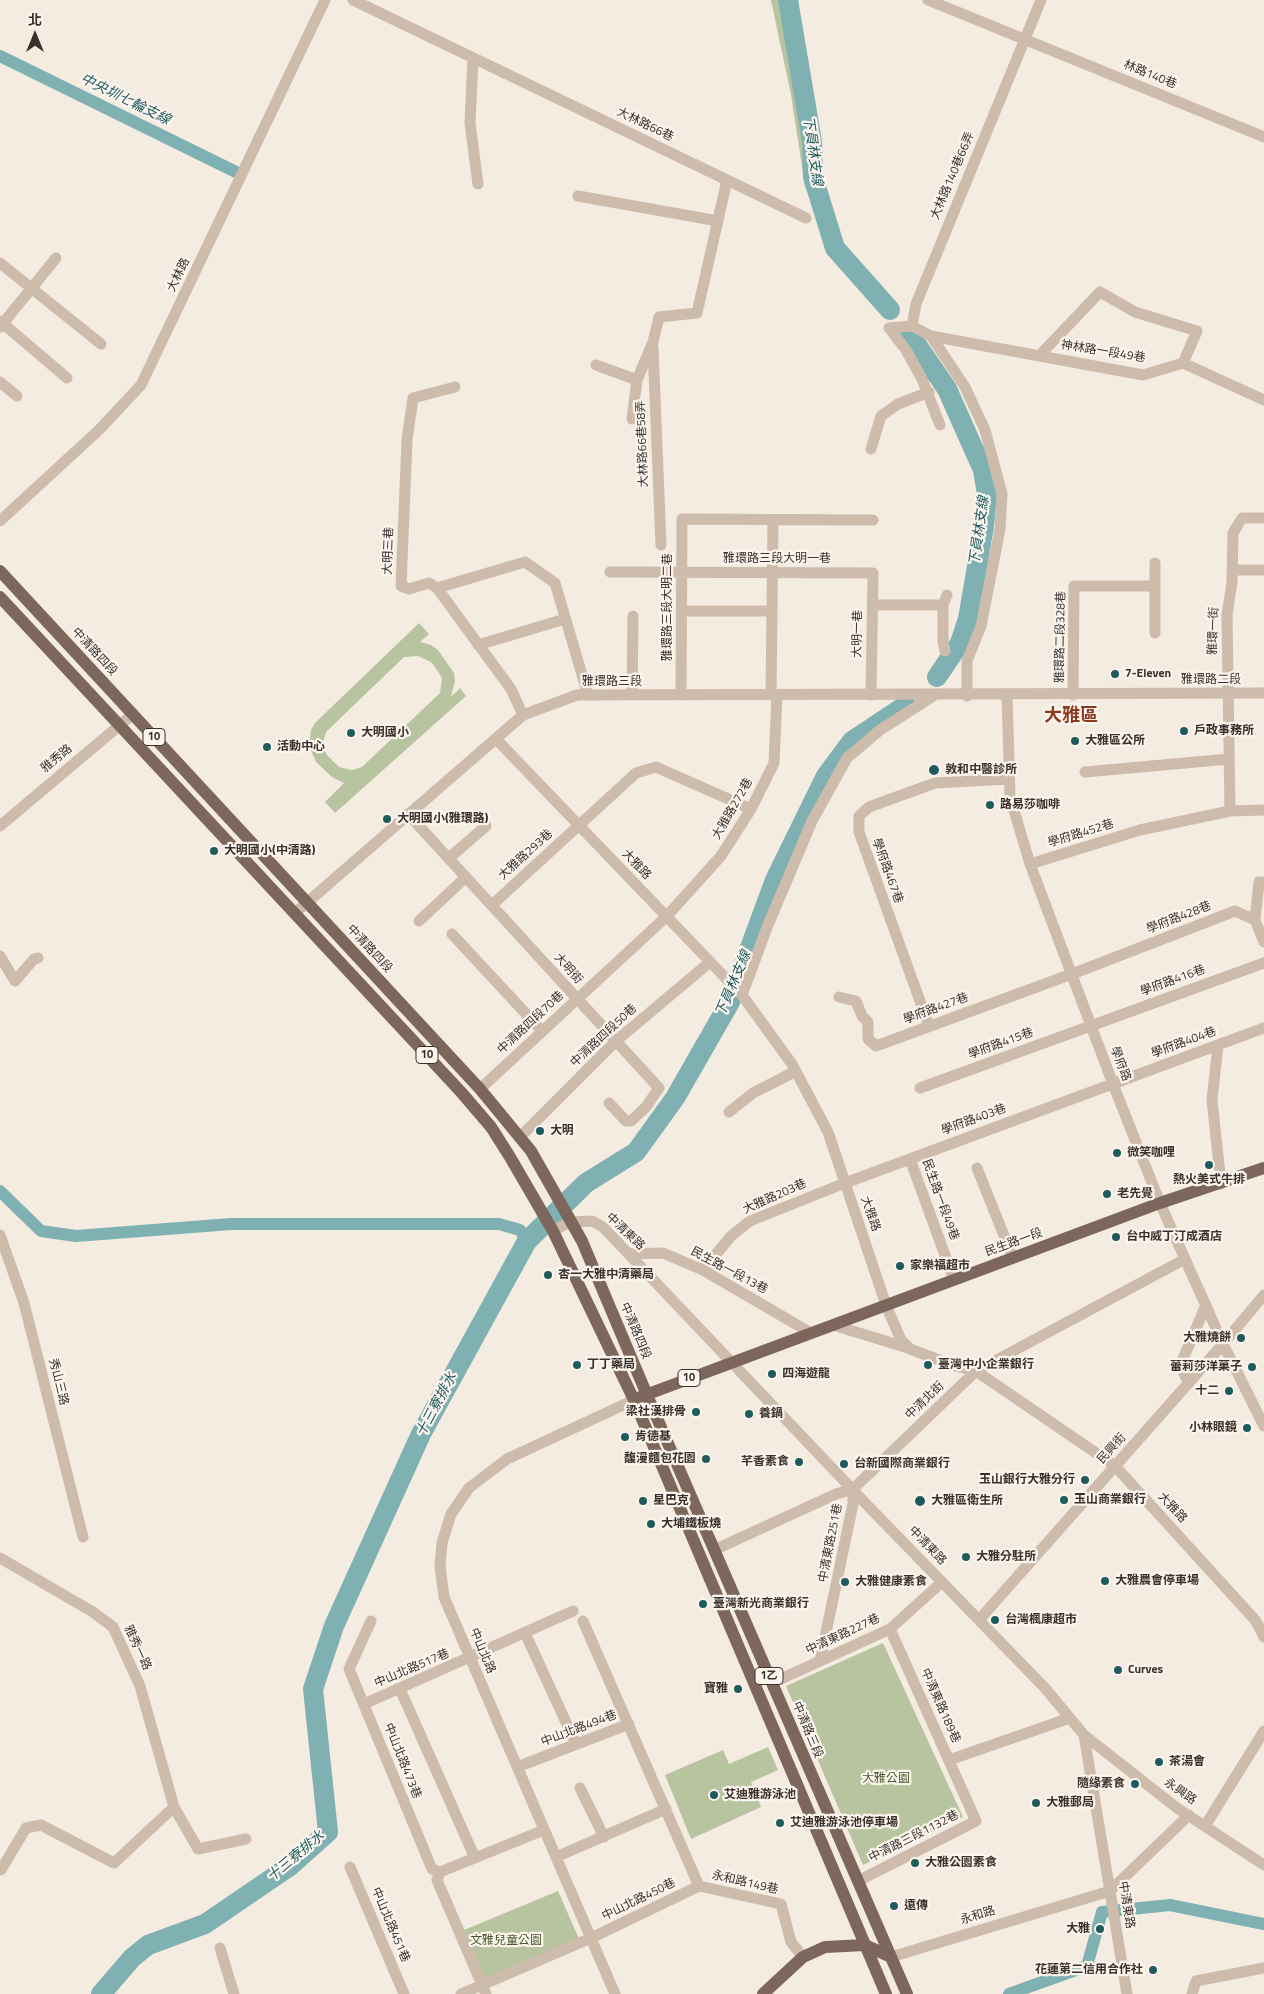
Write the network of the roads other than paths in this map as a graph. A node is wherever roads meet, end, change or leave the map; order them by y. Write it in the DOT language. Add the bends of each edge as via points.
graph roads {
  1 [pos="325,0"];
  2 [pos="352,0"];
  3 [pos="928,0"];
  4 [pos="1041,0"];
  5 [pos="1025,39"];
  6 [pos="473,58"];
  7 [pos="1264,137"];
  8 [pos="727,180"];
  9 [pos="478,184"];
  10 [pos="578,196"];
  11 [pos="806,218"];
  12 [pos="718,221"];
  13 [pos="56,258"];
  14 [pos="0,263"];
  15 [pos="31,288"];
  16 [pos="1,324"];
  17 [pos="912,326"];
  18 [pos="931,336"];
  19 [pos="653,342"];
  20 [pos="101,344"];
  21 [pos="1039,356"];
  22 [pos="1182,363"];
  23 [pos="596,365"];
  24 [pos="67,378"];
  25 [pos="637,380"];
  26 [pos="0,382"];
  27 [pos="455,387"];
  28 [pos="929,392"];
  29 [pos="17,396"];
  30 [pos="1264,400"];
  31 [pos="632,419"];
  32 [pos="940,425"];
  33 [pos="871,449"];
  34 [pos="1264,518"];
  35 [pos="773,520"];
  36 [pos="872,520"];
  37 [pos="0,521"];
  38 [pos="661,545"];
  39 [pos="1155,563"];
  40 [pos="1232,570"];
  41 [pos="1264,570"];
  42 [pos="0,571"];
  43 [pos="610,572"];
  44 [pos="682,572"];
  45 [pos="772,572"];
  46 [pos="872,572"];
  47 [pos="1155,586"];
  48 [pos="437,588"];
  49 [pos="0,598"];
  50 [pos="872,605"];
  51 [pos="772,610"];
  52 [pos="682,611"];
  53 [pos="633,616"];
  54 [pos="565,619"];
  55 [pos="1155,633"];
  56 [pos="478,645"];
  57 [pos="945,651"];
  58 [pos="1264,693"];
  59 [pos="1227,694"];
  60 [pos="588,695"];
  61 [pos="632,695"];
  62 [pos="681,695"];
  63 [pos="774,695"];
  64 [pos="871,695"];
  65 [pos="1008,695"];
  66 [pos="1073,695"];
  67 [pos="933,696"];
  68 [pos="967,696"];
  69 [pos="133,714"];
  70 [pos="523,715"];
  71 [pos="119,725"];
  72 [pos="496,739"];
  73 [pos="1229,759"];
  74 [pos="1085,772"];
  75 [pos="1009,779"];
  76 [pos="751,809"];
  77 [pos="1264,810"];
  78 [pos="1230,811"];
  79 [pos="408,814"];
  80 [pos="0,826"];
  81 [pos="486,826"];
  82 [pos="579,826"];
  83 [pos="449,858"];
  84 [pos="1030,864"];
  85 [pos="466,877"];
  86 [pos="1264,882"];
  87 [pos="308,902"];
  88 [pos="492,905"];
  89 [pos="295,913"];
  90 [pos="666,917"];
  91 [pos="1255,920"];
  92 [pos="418,921"];
  93 [pos="452,934"];
  94 [pos="1264,942"];
  95 [pos="0,956"];
  96 [pos="38,958"];
  97 [pos="710,962"];
  98 [pos="1264,963"];
  99 [pos="1072,974"];
  100 [pos="742,995"];
  101 [pos="577,998"];
  102 [pos="839,998"];
  103 [pos="929,1026"];
  104 [pos="1091,1026"];
  105 [pos="1264,1028"];
  106 [pos="542,1031"];
  107 [pos="616,1041"];
  108 [pos="1218,1045"];
  109 [pos="796,1071"];
  110 [pos="1113,1084"];
  111 [pos="920,1088"];
  112 [pos="480,1089"];
  113 [pos="609,1103"];
  114 [pos="729,1112"];
  115 [pos="521,1136"];
  116 [pos="910,1159"];
  117 [pos="977,1168"];
  118 [pos="1264,1168"];
  119 [pos="845,1183"];
  120 [pos="1221,1184"];
  121 [pos="1160,1203"];
  122 [pos="568,1219"];
  123 [pos="551,1228"];
  124 [pos="0,1235"];
  125 [pos="629,1254"];
  126 [pos="1013,1258"];
  127 [pos="1185,1259"];
  128 [pos="703,1270"];
  129 [pos="954,1280"];
  130 [pos="1264,1294"];
  131 [pos="1206,1305"];
  132 [pos="886,1306"];
  133 [pos="833,1325"];
  134 [pos="811,1333"];
  135 [pos="1223,1344"];
  136 [pos="910,1349"];
  137 [pos="732,1362"];
  138 [pos="976,1371"];
  139 [pos="1189,1383"];
  140 [pos="647,1395"];
  141 [pos="634,1400"];
  142 [pos="1263,1421"];
  143 [pos="1114,1466"];
  144 [pos="853,1489"];
  145 [pos="83,1537"];
  146 [pos="714,1550"];
  147 [pos="0,1558"];
  148 [pos="942,1582"];
  149 [pos="573,1611"];
  150 [pos="979,1620"];
  151 [pos="371,1621"];
  152 [pos="583,1621"];
  153 [pos="1261,1623"];
  154 [pos="890,1629"];
  155 [pos="525,1633"];
  156 [pos="1264,1637"];
  157 [pos="471,1659"];
  158 [pos="820,1661"];
  159 [pos="772,1683"];
  160 [pos="400,1689"];
  161 [pos="364,1704"];
  162 [pos="1070,1718"];
  163 [pos="630,1724"];
  164 [pos="1264,1731"];
  165 [pos="1084,1734"];
  166 [pos="576,1744"];
  167 [pos="948,1760"];
  168 [pos="517,1767"];
  169 [pos="580,1788"];
  170 [pos="174,1807"];
  171 [pos="666,1810"];
  172 [pos="1189,1815"];
  173 [pos="1205,1826"];
  174 [pos="544,1830"];
  175 [pos="604,1837"];
  176 [pos="246,1839"];
  177 [pos="556,1857"];
  178 [pos="474,1858"];
  179 [pos="1264,1865"];
  180 [pos="350,1867"];
  181 [pos="1,1870"];
  182 [pos="440,1872"];
  183 [pos="858,1880"];
  184 [pos="699,1886"];
  185 [pos="1110,1891"];
  186 [pos="591,1938"];
  187 [pos="865,1945"];
  188 [pos="220,1948"];
  189 [pos="803,1957"];
  190 [pos="891,1957"];
  191 [pos="1264,1968"];
  192 [pos="484,1989"];
  193 [pos="234,1994"];
  194 [pos="404,1994"];
  195 [pos="461,1994"];
  196 [pos="616,1994"];
  197 [pos="763,1994"];
  198 [pos="886,1994"];
  199 [pos="907,1994"];
  200 [pos="1127,1994"];
  201 [pos="1192,1994"];
  1 -- 37 [label="street, 大林路" via="141,386 100,429"];
  2 -- 6 [label="street, 大林路66巷"];
  3 -- 5 [label="street"];
  4 -- 5 [label="street, 大林路140巷66弄"];
  5 -- 7 [label="street, 林路140巷"];
  5 -- 17 [label="street, 大林路140巷66弄" via="916,304"];
  6 -- 8 [label="street, 大林路66巷"];
  6 -- 9 [label="street" via="470,124"];
  8 -- 11 [label="street, 大林路66巷"];
  8 -- 12 [label="street, 大林路66巷58弄"];
  10 -- 12 [label="street"];
  12 -- 19 [label="street, 大林路66巷58弄" via="697,313 659,317"];
  13 -- 15 [label="street"];
  14 -- 15 [label="street"];
  15 -- 16 [label="street"];
  15 -- 20 [label="street"];
  16 -- 24 [label="street"];
  17 -- 18 [label="street"];
  17 -- 28 [label="street" via="889,328 906,350"];
  18 -- 21 [label="street, 神林路一段49巷"];
  18 -- 68 [label="street" via="965,387 985,430 1002,494 1000,529 981,626 967,660"];
  19 -- 25 [label="street, 大林路66巷58弄"];
  19 -- 38 [label="street, 大林路66巷58弄"];
  21 -- 22 [label="street, 神林路一段49巷" via="1144,375"];
  21 -- 22 [label="street" via="1100,292 1135,312 1197,330"];
  22 -- 30 [label="street"];
  23 -- 25 [label="street"];
  25 -- 31 [label="street, 大林路66巷58弄"];
  26 -- 29 [label="street"];
  27 -- 48 [label="street, 大明三巷" via="414,398 407,440 402,586 409,589 429,583"];
  28 -- 32 [label="street"];
  28 -- 33 [label="street" via="898,404 881,416"];
  34 -- 40 [label="street, 雅環一街" via="1242,518 1237,525 1233,533"];
  35 -- 36 [label="street"];
  35 -- 44 [label="street, 雅環路三段大明二巷" via="682,519"];
  35 -- 45 [label="street"];
  39 -- 47 [label="street"];
  40 -- 41 [label="street"];
  40 -- 59 [label="street, 雅環一街" via="1227,615"];
  42 -- 69 [label="main road, 中清路四段 / 10"];
  43 -- 44 [label="street, 雅環路三段大明一巷"];
  44 -- 45 [label="street, 雅環路三段大明一巷"];
  44 -- 52 [label="street, 雅環路三段大明二巷"];
  45 -- 46 [label="street, 雅環路三段大明一巷"];
  45 -- 51 [label="street"];
  46 -- 50 [label="street, 大明一巷"];
  47 -- 55 [label="street"];
  47 -- 66 [label="street, 雅環路二段328巷" via="1074,586"];
  48 -- 54 [label="street" via="525,562 554,583"];
  48 -- 56 [label="street"];
  49 -- 71 [label="main road, 10"];
  50 -- 57 [label="street" via="945,600"];
  50 -- 64 [label="street, 大明一巷"];
  51 -- 52 [label="street"];
  51 -- 63 [label="street"];
  52 -- 62 [label="street, 雅環路三段大明二巷"];
  53 -- 61 [label="street"];
  54 -- 56 [label="street"];
  54 -- 60 [label="street"];
  56 -- 70 [label="street" via="511,690"];
  58 -- 59 [label="street, 雅環路二段"];
  59 -- 66 [label="street, 雅環路二段"];
  59 -- 73 [label="street, 雅環一街"];
  60 -- 61 [label="street, 雅環路三段"];
  60 -- 70 [label="street, 雅環路三段" via="577,695"];
  61 -- 62 [label="street, 雅環路三段"];
  62 -- 63 [label="street, 雅環路三段"];
  63 -- 64 [label="street, 雅環路三段"];
  63 -- 76 [label="street, 大雅路272巷" via="774,763"];
  64 -- 67 [label="street, 雅環路三段"];
  65 -- 66 [label="street, 雅環路二段"];
  65 -- 68 [label="street, 雅環路三段"];
  65 -- 75 [label="street, 學府路"];
  67 -- 68 [label="street, 雅環路三段"];
  67 -- 100 [label="street" via="880,730 847,758 812,821"];
  69 -- 71 [label="street, 雅秀路"];
  69 -- 87 [label="main road, 中清路四段 / 10"];
  70 -- 72 [label="street, 雅環路三段"];
  71 -- 80 [label="street, 雅秀路"];
  71 -- 89 [label="main road, 10"];
  72 -- 79 [label="street, 雅環路三段"];
  72 -- 82 [label="street, 大雅路"];
  73 -- 74 [label="street"];
  73 -- 78 [label="street, 雅環一街"];
  75 -- 84 [label="street, 學府路" via="1010,797"];
  75 -- 103 [label="street, 學府路467巷" via="935,783 868,807 859,816 859,832"];
  76 -- 82 [label="street, 大雅路293巷" via="656,767 636,774"];
  76 -- 90 [label="street, 大雅路272巷" via="721,856"];
  77 -- 78 [label="street"];
  78 -- 84 [label="street, 學府路452巷" via="1140,830"];
  79 -- 83 [label="street, 大明街"];
  79 -- 87 [label="street, 雅環路三段"];
  81 -- 83 [label="street"];
  82 -- 88 [label="street, 大雅路293巷"];
  82 -- 90 [label="street, 大雅路"];
  83 -- 85 [label="street, 大明街"];
  84 -- 99 [label="street, 學府路"];
  85 -- 88 [label="street, 大明街"];
  85 -- 92 [label="street"];
  86 -- 91 [label="street" via="1259,882"];
  87 -- 89 [label="street, 雅環路三段"];
  87 -- 112 [label="main road, 中清路四段 / 10"];
  88 -- 101 [label="street, 大明街"];
  89 -- 123 [label="main road, 10" via="491,1128"];
  90 -- 97 [label="street, 大雅路"];
  90 -- 101 [label="street, 中清路四段70巷"];
  91 -- 94 [label="street"];
  91 -- 99 [label="street, 學府路428巷" via="1235,911"];
  93 -- 106 [label="street"];
  95 -- 96 [label="street" via="15,981"];
  97 -- 100 [label="street, 大雅路"];
  97 -- 107 [label="street, 中清路四段50巷"];
  98 -- 104 [label="street, 學府路416巷"];
  99 -- 103 [label="street, 學府路427巷"];
  99 -- 104 [label="street, 學府路"];
  100 -- 109 [label="street, 大雅路"];
  101 -- 106 [label="street, 中清路四段70巷"];
  101 -- 107 [label="street, 大明街"];
  102 -- 103 [label="street, 學府路427巷" via="856,1001 868,1022 868,1039 876,1046"];
  104 -- 110 [label="street, 學府路"];
  104 -- 111 [label="street, 學府路415巷"];
  105 -- 108 [label="street, 學府路404巷"];
  106 -- 112 [label="street, 中清路四段70巷"];
  107 -- 113 [label="street, 大明街" via="659,1088 646,1107 630,1121 626,1121"];
  107 -- 115 [label="street, 中清路四段50巷"];
  108 -- 110 [label="street, 學府路404巷"];
  108 -- 120 [label="street" via="1212,1100"];
  109 -- 114 [label="street" via="753,1093"];
  109 -- 119 [label="street, 大雅路" via="828,1132"];
  110 -- 116 [label="street, 學府路403巷"];
  110 -- 121 [label="street, 學府路"];
  112 -- 115 [label="main road, 中清路四段 / 10"];
  115 -- 122 [label="main road, 中清路四段 / 10"];
  116 -- 119 [label="street, 學府路403巷"];
  116 -- 129 [label="street, 民生路一段49巷"];
  117 -- 126 [label="street"];
  118 -- 120 [label="main road, 民生路一段 / 10"];
  119 -- 128 [label="street, 大雅路203巷" via="750,1221 731,1236"];
  119 -- 132 [label="street, 大雅路"];
  120 -- 121 [label="main road, 民生路一段 / 10"];
  121 -- 126 [label="main road, 民生路一段 / 10"];
  121 -- 127 [label="street, 學府路"];
  122 -- 123 [label="street, 中清東路"];
  122 -- 125 [label="street, 中清東路" via="592,1221 603,1226"];
  122 -- 140 [label="main road, 中清路四段 / 10" via="582,1241"];
  123 -- 141 [label="main road, 10"];
  124 -- 145 [label="street, 秀山三路" via="24,1303"];
  125 -- 128 [label="street, 民生路一段13巷" via="663,1253"];
  125 -- 137 [label="street, 中清東路"];
  126 -- 129 [label="main road, 民生路一段 / 10"];
  127 -- 131 [label="street, 學府路"];
  127 -- 138 [label="street, 中清北街"];
  128 -- 134 [label="street, 民生路一段13巷"];
  129 -- 132 [label="main road, 民生路一段 / 10"];
  130 -- 135 [label="street, 民興街"];
  131 -- 135 [label="street, 學府路"];
  131 -- 139 [label="street" via="1180,1366"];
  132 -- 133 [label="main road, 民生路一段 / 10"];
  132 -- 136 [label="street, 大雅路" via="901,1340"];
  133 -- 134 [label="main road, 民生路一段 / 10"];
  133 -- 136 [label="street"];
  134 -- 137 [label="main road, 民生路一段 / 10"];
  135 -- 139 [label="street, 民興街"];
  135 -- 142 [label="street, 學府路"];
  136 -- 138 [label="street, 大雅路"];
  137 -- 140 [label="main road, 民生路一段 / 10"];
  137 -- 144 [label="street, 中清東路"];
  138 -- 143 [label="street, 大雅路"];
  138 -- 144 [label="street, 中清北街"];
  139 -- 143 [label="street, 民興街"];
  140 -- 141 [label="main road, 民生路一段 / 10"];
  140 -- 146 [label="main road, 中清路三段 / 1乙"];
  141 -- 157 [label="street, 中山北路" via="507,1459 469,1488 451,1514 442,1542 440,1566 444,1597"];
  141 -- 187 [label="main road, 1乙"];
  143 -- 150 [label="street, 民興街"];
  143 -- 153 [label="street, 大雅路"];
  144 -- 146 [label="street, 中清北街"];
  144 -- 148 [label="street, 中清東路"];
  144 -- 158 [label="street, 中清東路251巷" via="853,1504"];
  146 -- 159 [label="main road, 中清路三段 / 1乙"];
  147 -- 170 [label="street, 雅秀一路" via="113,1627 140,1686"];
  148 -- 150 [label="street, 中清東路"];
  148 -- 154 [label="street, 中清東路227巷"];
  149 -- 155 [label="street, 中山北路517巷"];
  150 -- 162 [label="street, 中清東路"];
  151 -- 161 [label="street, 中山北路473巷" via="349,1669"];
  152 -- 163 [label="street, 中山北路494巷"];
  153 -- 156 [label="street, 大雅路"];
  154 -- 158 [label="street, 中清東路227巷"];
  154 -- 167 [label="street, 中清東路189巷"];
  155 -- 157 [label="street, 中山北路517巷"];
  155 -- 166 [label="street"];
  157 -- 160 [label="street, 中山北路517巷"];
  157 -- 168 [label="street, 中山北路"];
  158 -- 159 [label="street, 中清東路227巷"];
  159 -- 183 [label="main road, 中清路三段 / 1乙"];
  160 -- 161 [label="street, 中山北路517巷"];
  160 -- 178 [label="street"];
  161 -- 182 [label="street, 中山北路473巷" via="432,1869"];
  162 -- 165 [label="street, 中清東路"];
  162 -- 167 [label="street, 中清東路189巷"];
  163 -- 166 [label="street, 中山北路494巷"];
  163 -- 171 [label="street, 永和路149巷"];
  164 -- 173 [label="street"];
  165 -- 172 [label="street, 永興路"];
  165 -- 185 [label="street, 中清東路"];
  166 -- 168 [label="street, 中山北路494巷"];
  167 -- 183 [label="street, 中清路三段1132巷" via="976,1821"];
  168 -- 174 [label="street, 中山北路"];
  169 -- 175 [label="street"];
  170 -- 176 [label="street, 雅秀一路" via="198,1849"];
  170 -- 181 [label="street" via="114,1863 41,1825 26,1828"];
  171 -- 175 [label="street"];
  171 -- 184 [label="street, 永和路149巷"];
  172 -- 173 [label="street, 永興路"];
  172 -- 185 [label="street, 永和路"];
  173 -- 179 [label="street, 永興路"];
  174 -- 177 [label="street, 中山北路"];
  174 -- 178 [label="street"];
  175 -- 177 [label="street"];
  177 -- 186 [label="street, 中山北路"];
  178 -- 182 [label="street"];
  180 -- 194 [label="street, 中山北路451巷"];
  182 -- 192 [label="street" via="437,1880"];
  183 -- 190 [label="main road, 中清路三段 / 1乙"];
  184 -- 186 [label="street, 中山北路450巷"];
  184 -- 189 [label="street, 永和路149巷" via="781,1904 791,1942"];
  185 -- 190 [label="street, 永和路"];
  185 -- 200 [label="street, 中清東路"];
  186 -- 192 [label="street"];
  186 -- 196 [label="street, 中山北路"];
  187 -- 189 [label="main road" via="825,1947"];
  187 -- 190 [label="main road"];
  187 -- 198 [label="main road, 1乙"];
  188 -- 193 [label="street"];
  189 -- 197 [label="main road"];
  190 -- 199 [label="main road, 中清路三段 / 1乙"];
  191 -- 201 [label="street" via="1196,1982"];
  192 -- 195 [label="street"];
}
